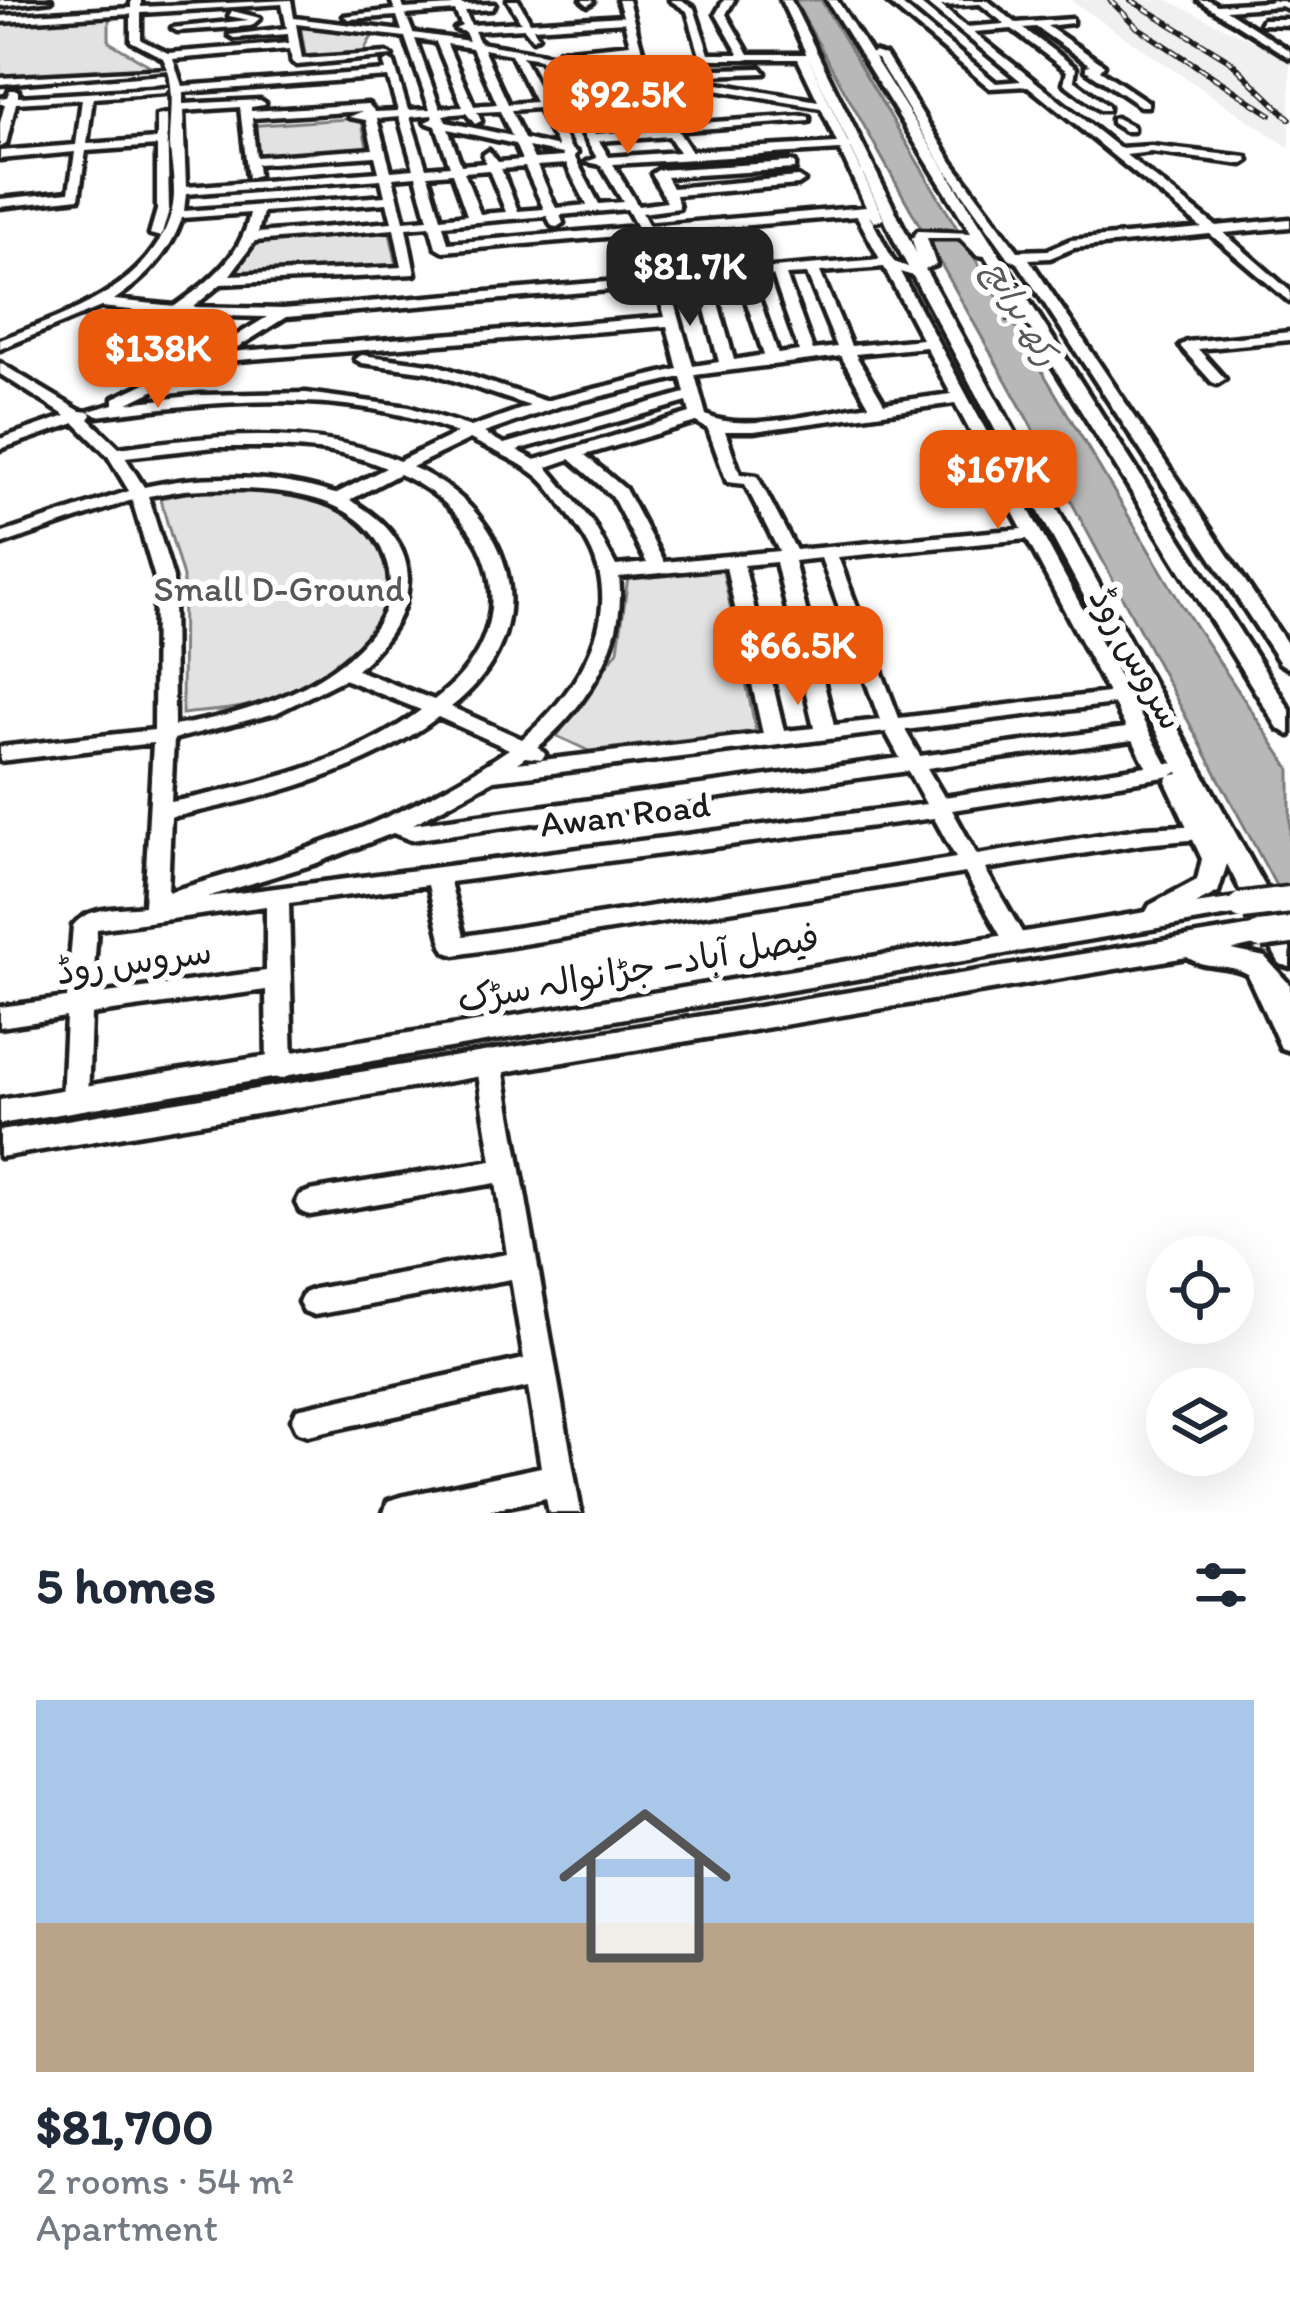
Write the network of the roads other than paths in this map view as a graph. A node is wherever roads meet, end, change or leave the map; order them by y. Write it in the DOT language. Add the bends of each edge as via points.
graph roads {
  1 [pos="46,0"];
  2 [pos="396,0"];
  3 [pos="512,0"];
  4 [pos="676,0"];
  5 [pos="729,0"];
  6 [pos="775,0"];
  7 [pos="786,0"];
  8 [pos="832,0"];
  9 [pos="841,0"];
  10 [pos="1203,0"];
  11 [pos="286,1"];
  12 [pos="0,3"];
  13 [pos="491,3"];
  14 [pos="894,3"];
  15 [pos="930,3"];
  16 [pos="1283,3"];
  17 [pos="457,4"];
  18 [pos="136,5"];
  19 [pos="121,6"];
  20 [pos="1216,8"];
  21 [pos="625,9"];
  22 [pos="403,13"];
  23 [pos="578,17"];
  24 [pos="948,17"];
  25 [pos="177,18"];
  26 [pos="1004,18"];
  27 [pos="0,19"];
  28 [pos="545,19"];
  29 [pos="524,20"];
  30 [pos="913,20"];
  31 [pos="1263,22"];
  32 [pos="1290,22"];
  33 [pos="292,24"];
  34 [pos="1037,24"];
  35 [pos="503,26"];
  36 [pos="1016,26"];
  37 [pos="469,28"];
  38 [pos="379,30"];
  39 [pos="964,30"];
  40 [pos="408,33"];
  41 [pos="440,39"];
  42 [pos="157,40"];
  43 [pos="136,41"];
  44 [pos="295,46"];
  45 [pos="635,46"];
  46 [pos="599,49"];
  47 [pos="479,51"];
  48 [pos="566,51"];
  49 [pos="531,54"];
  50 [pos="874,55"];
  51 [pos="1290,55"];
  52 [pos="746,57"];
  53 [pos="449,58"];
  54 [pos="416,61"];
  55 [pos="808,61"];
  56 [pos="297,62"];
  57 [pos="165,63"];
  58 [pos="1007,66"];
  59 [pos="1118,66"];
  60 [pos="604,68"];
  61 [pos="1095,68"];
  62 [pos="973,69"];
  63 [pos="391,70"];
  64 [pos="1072,70"];
  65 [pos="669,73"];
  66 [pos="881,76"];
  67 [pos="529,78"];
  68 [pos="18,80"];
  69 [pos="301,80"];
  70 [pos="493,80"];
  71 [pos="0,81"];
  72 [pos="457,82"];
  73 [pos="645,83"];
  74 [pos="1029,83"];
  75 [pos="425,85"];
  76 [pos="172,90"];
  77 [pos="88,95"];
  78 [pos="327,98"];
  79 [pos="568,99"];
  80 [pos="6,100"];
  81 [pos="1144,104"];
  82 [pos="542,105"];
  83 [pos="828,106"];
  84 [pos="505,107"];
  85 [pos="178,108"];
  86 [pos="469,110"];
  87 [pos="725,111"];
  88 [pos="245,114"];
  89 [pos="402,115"];
  90 [pos="369,116"];
  91 [pos="664,117"];
  92 [pos="438,118"];
  93 [pos="806,119"];
  94 [pos="1116,121"];
  95 [pos="736,123"];
  96 [pos="581,124"];
  97 [pos="1081,124"];
  98 [pos="679,129"];
  99 [pos="481,133"];
  100 [pos="590,138"];
  101 [pos="161,142"];
  102 [pos="520,142"];
  103 [pos="0,144"];
  104 [pos="848,146"];
  105 [pos="81,149"];
  106 [pos="784,149"];
  107 [pos="1151,149"];
  108 [pos="379,152"];
  109 [pos="1116,152"];
  110 [pos="0,155"];
  111 [pos="687,155"];
  112 [pos="569,158"];
  113 [pos="648,158"];
  114 [pos="1242,160"];
  115 [pos="250,161"];
  116 [pos="602,161"];
  117 [pos="530,163"];
  118 [pos="494,166"];
  119 [pos="791,166"];
  120 [pos="937,167"];
  121 [pos="457,168"];
  122 [pos="870,168"];
  123 [pos="421,171"];
  124 [pos="385,174"];
  125 [pos="658,174"];
  126 [pos="798,182"];
  127 [pos="253,184"];
  128 [pos="180,191"];
  129 [pos="671,197"];
  130 [pos="731,197"];
  131 [pos="392,200"];
  132 [pos="0,203"];
  133 [pos="633,207"];
  134 [pos="595,208"];
  135 [pos="257,209"];
  136 [pos="868,211"];
  137 [pos="551,212"];
  138 [pos="177,215"];
  139 [pos="513,215"];
  140 [pos="827,215"];
  141 [pos="475,219"];
  142 [pos="436,222"];
  143 [pos="1290,223"];
  144 [pos="399,225"];
  145 [pos="957,229"];
  146 [pos="647,230"];
  147 [pos="921,230"];
  148 [pos="1214,230"];
  149 [pos="250,236"];
  150 [pos="563,237"];
  151 [pos="906,248"];
  152 [pos="1014,255"];
  153 [pos="885,263"];
  154 [pos="812,268"];
  155 [pos="410,271"];
  156 [pos="778,271"];
  157 [pos="744,274"];
  158 [pos="920,274"];
  159 [pos="704,278"];
  160 [pos="219,280"];
  161 [pos="669,280"];
  162 [pos="1290,298"];
  163 [pos="93,302"];
  164 [pos="419,304"];
  165 [pos="178,311"];
  166 [pos="283,313"];
  167 [pos="1033,314"];
  168 [pos="946,315"];
  169 [pos="674,321"];
  170 [pos="1290,336"];
  171 [pos="0,341"];
  172 [pos="927,343"];
  173 [pos="846,351"];
  174 [pos="300,353"];
  175 [pos="807,353"];
  176 [pos="210,358"];
  177 [pos="772,358"];
  178 [pos="727,363"];
  179 [pos="0,367"];
  180 [pos="686,370"];
  181 [pos="1217,379"];
  182 [pos="694,395"];
  183 [pos="957,398"];
  184 [pos="547,406"];
  185 [pos="879,409"];
  186 [pos="87,414"];
  187 [pos="707,422"];
  188 [pos="474,432"];
  189 [pos="0,444"];
  190 [pos="503,449"];
  191 [pos="115,453"];
  192 [pos="573,453"];
  193 [pos="1123,463"];
  194 [pos="532,466"];
  195 [pos="398,467"];
  196 [pos="1032,477"];
  197 [pos="140,494"];
  198 [pos="337,500"];
  199 [pos="1029,534"];
  200 [pos="0,540"];
  201 [pos="828,554"];
  202 [pos="787,556"];
  203 [pos="734,561"];
  204 [pos="658,568"];
  205 [pos="610,572"];
  206 [pos="1288,657"];
  207 [pos="342,671"];
  208 [pos="1290,699"];
  209 [pos="1125,702"];
  210 [pos="433,709"];
  211 [pos="892,725"];
  212 [pos="1290,728"];
  213 [pos="164,732"];
  214 [pos="825,733"];
  215 [pos="1135,733"];
  216 [pos="775,739"];
  217 [pos="527,747"];
  218 [pos="0,754"];
  219 [pos="549,766"];
  220 [pos="913,766"];
  221 [pos="1165,770"];
  222 [pos="487,774"];
  223 [pos="941,808"];
  224 [pos="160,812"];
  225 [pos="392,825"];
  226 [pos="1204,833"];
  227 [pos="971,865"];
  228 [pos="437,875"];
  229 [pos="277,897"];
  230 [pos="1290,900"];
  231 [pos="155,909"];
  232 [pos="1290,931"];
  233 [pos="1139,938"];
  234 [pos="1015,940"];
  235 [pos="1257,950"];
  236 [pos="1290,957"];
  237 [pos="277,979"];
  238 [pos="82,1003"];
  239 [pos="1290,1004"];
  240 [pos="0,1017"];
  241 [pos="1290,1041"];
  242 [pos="489,1062"];
  243 [pos="280,1069"];
  244 [pos="74,1100"];
  245 [pos="0,1112"];
  246 [pos="0,1144"];
  247 [pos="507,1170"];
  248 [pos="310,1203"];
  249 [pos="523,1264"];
  250 [pos="314,1302"];
  251 [pos="541,1370"];
  252 [pos="308,1420"];
  253 [pos="559,1479"];
  254 [pos="400,1513"];
  255 [pos="565,1513"];
  1 -- 12 [label="street"];
  2 -- 22 [label="street"];
  3 -- 29 [label="street"];
  4 -- 52 [label="street" via="691,10 704,56"];
  5 -- 52 [label="street" via="721,14"];
  6 -- 55 [label="main road"];
  7 -- 55 [label="main road"];
  8 -- 66 [label="main road"];
  9 -- 50 [label="main road"];
  10 -- 20 [label="street"];
  11 -- 25 [label="street"];
  11 -- 33 [label="street"];
  13 -- 17 [label="street"];
  13 -- 35 [label="street"];
  14 -- 15 [label="street"];
  14 -- 30 [label="street"];
  15 -- 24 [label="street"];
  15 -- 26 [label="street" via="982,1"];
  16 -- 20 [label="street"];
  17 -- 22 [label="street"];
  17 -- 37 [label="street"];
  18 -- 19 [label="street"];
  18 -- 25 [label="street"];
  18 -- 43 [label="street"];
  19 -- 27 [label="street"];
  19 -- 57 [label="street" via="120,31"];
  20 -- 51 [label="street"];
  21 -- 23 [label="street"];
  21 -- 45 [label="street"];
  22 -- 33 [label="street"];
  22 -- 40 [label="street"];
  23 -- 28 [label="street"];
  23 -- 46 [label="street"];
  24 -- 30 [label="street"];
  24 -- 39 [label="street"];
  25 -- 25 [label="street" via="244,13 255,18 251,23"];
  25 -- 33 [label="street" via="177,38"];
  26 -- 34 [label="street" via="1064,18"];
  26 -- 36 [label="street"];
  28 -- 29 [label="street"];
  28 -- 48 [label="street"];
  29 -- 35 [label="street"];
  29 -- 49 [label="street"];
  30 -- 62 [label="street"];
  31 -- 32 [label="street"];
  33 -- 38 [label="street"];
  33 -- 44 [label="street"];
  34 -- 36 [label="street"];
  34 -- 61 [label="street"];
  35 -- 37 [label="street"];
  35 -- 49 [label="street"];
  36 -- 39 [label="street"];
  36 -- 64 [label="street"];
  37 -- 40 [label="street"];
  37 -- 47 [label="street"];
  38 -- 40 [label="street"];
  38 -- 63 [label="street"];
  39 -- 58 [label="street"];
  40 -- 41 [label="street"];
  40 -- 54 [label="street"];
  41 -- 47 [label="street"];
  41 -- 53 [label="street"];
  42 -- 43 [label="street"];
  43 -- 57 [label="street"];
  44 -- 56 [label="street"];
  44 -- 57 [label="street"];
  45 -- 46 [label="street"];
  45 -- 73 [label="street"];
  46 -- 48 [label="street"];
  46 -- 60 [label="street"];
  47 -- 49 [label="street"];
  47 -- 53 [label="street"];
  47 -- 70 [label="street"];
  48 -- 49 [label="street"];
  49 -- 60 [label="street"];
  49 -- 67 [label="street"];
  49 -- 79 [label="street"];
  50 -- 66 [label="main road"];
  50 -- 152 [label="street"];
  52 -- 55 [label="street"];
  53 -- 54 [label="street"];
  53 -- 72 [label="street"];
  54 -- 63 [label="street"];
  54 -- 75 [label="street"];
  55 -- 65 [label="street"];
  55 -- 83 [label="street"];
  55 -- 122 [label="main road"];
  56 -- 63 [label="street"];
  56 -- 69 [label="street"];
  57 -- 68 [label="street"];
  57 -- 76 [label="street"];
  58 -- 62 [label="street"];
  58 -- 74 [label="street"];
  59 -- 61 [label="street"];
  60 -- 73 [label="street"];
  61 -- 64 [label="street"];
  61 -- 81 [label="street"];
  62 -- 74 [label="street" via="994,86"];
  63 -- 69 [label="street"];
  63 -- 75 [label="street"];
  63 -- 89 [label="street"];
  64 -- 94 [label="street" via="1068,81"];
  66 -- 120 [label="main road"];
  67 -- 70 [label="street"];
  67 -- 82 [label="street"];
  68 -- 71 [label="street"];
  68 -- 80 [label="street"];
  69 -- 76 [label="street"];
  70 -- 72 [label="street"];
  70 -- 84 [label="street"];
  72 -- 75 [label="street"];
  72 -- 86 [label="street"];
  73 -- 79 [label="street"];
  73 -- 83 [label="street"];
  73 -- 91 [label="street"];
  74 -- 97 [label="street"];
  75 -- 92 [label="street"];
  76 -- 77 [label="street"];
  76 -- 85 [label="street"];
  76 -- 101 [label="street"];
  77 -- 80 [label="street"];
  77 -- 105 [label="street"];
  78 -- 88 [label="street"];
  79 -- 82 [label="street"];
  79 -- 96 [label="street"];
  80 -- 103 [label="street"];
  82 -- 84 [label="street"];
  82 -- 112 [label="street"];
  83 -- 104 [label="street"];
  84 -- 86 [label="street"];
  84 -- 102 [label="street"];
  85 -- 88 [label="street"];
  85 -- 128 [label="street"];
  86 -- 92 [label="street"];
  86 -- 99 [label="street"];
  87 -- 95 [label="street"];
  88 -- 90 [label="street" via="364,106"];
  88 -- 115 [label="street"];
  89 -- 90 [label="street"];
  89 -- 92 [label="street"];
  89 -- 123 [label="street"];
  90 -- 108 [label="street"];
  91 -- 96 [label="street"];
  91 -- 98 [label="street"];
  92 -- 99 [label="street"];
  92 -- 121 [label="street"];
  93 -- 95 [label="street"];
  94 -- 97 [label="street"];
  94 -- 107 [label="street"];
  95 -- 98 [label="street"];
  96 -- 100 [label="street"];
  97 -- 109 [label="street"];
  98 -- 100 [label="street"];
  98 -- 111 [label="street"];
  99 -- 102 [label="street"];
  99 -- 118 [label="street"];
  100 -- 116 [label="street"];
  101 -- 105 [label="street"];
  101 -- 163 [label="street" via="163,210 154,238"];
  102 -- 112 [label="street"];
  102 -- 117 [label="street"];
  104 -- 106 [label="street"];
  104 -- 136 [label="street"];
  105 -- 110 [label="street"];
  105 -- 132 [label="street" via="76,195"];
  106 -- 111 [label="street"];
  106 -- 119 [label="street"];
  107 -- 109 [label="street"];
  107 -- 114 [label="street"];
  108 -- 115 [label="street"];
  108 -- 124 [label="street"];
  109 -- 148 [label="street"];
  111 -- 113 [label="street"];
  112 -- 116 [label="street"];
  112 -- 117 [label="street"];
  112 -- 134 [label="street"];
  113 -- 116 [label="street"];
  113 -- 125 [label="street"];
  115 -- 127 [label="street"];
  116 -- 133 [label="street"];
  117 -- 118 [label="street"];
  117 -- 137 [label="street"];
  118 -- 121 [label="street"];
  118 -- 139 [label="street"];
  119 -- 125 [label="street"];
  119 -- 126 [label="street"];
  120 -- 145 [label="main road" via="962,222"];
  120 -- 167 [label="main road"];
  121 -- 123 [label="street"];
  121 -- 141 [label="street"];
  122 -- 147 [label="main road"];
  122 -- 151 [label="main road"];
  123 -- 124 [label="street"];
  123 -- 142 [label="street"];
  124 -- 127 [label="street"];
  124 -- 131 [label="street"];
  125 -- 129 [label="street"];
  126 -- 129 [label="street"];
  126 -- 140 [label="street" via="810,208"];
  127 -- 128 [label="street"];
  128 -- 138 [label="street"];
  129 -- 130 [label="street"];
  129 -- 133 [label="street"];
  131 -- 135 [label="street"];
  131 -- 144 [label="street"];
  133 -- 134 [label="street"];
  133 -- 146 [label="street"];
  134 -- 137 [label="street"];
  135 -- 138 [label="street"];
  135 -- 149 [label="street"];
  136 -- 140 [label="street"];
  136 -- 153 [label="street, سروس روڈ"];
  137 -- 139 [label="street"];
  137 -- 150 [label="street"];
  138 -- 163 [label="street" via="154,263"];
  139 -- 141 [label="street"];
  140 -- 146 [label="street"];
  141 -- 142 [label="street"];
  142 -- 144 [label="street"];
  142 -- 150 [label="street" via="446,248"];
  143 -- 148 [label="street"];
  144 -- 149 [label="street"];
  144 -- 155 [label="street"];
  145 -- 147 [label="main road"];
  145 -- 167 [label="main road"];
  146 -- 150 [label="street"];
  146 -- 161 [label="street"];
  147 -- 168 [label="main road"];
  148 -- 152 [label="street"];
  148 -- 162 [label="street"];
  149 -- 160 [label="street"];
  151 -- 153 [label="street"];
  151 -- 158 [label="main road"];
  152 -- 206 [label="street"];
  153 -- 154 [label="street"];
  153 -- 158 [label="street"];
  153 -- 172 [label="street, سروس روڈ"];
  154 -- 156 [label="street"];
  154 -- 173 [label="street"];
  155 -- 160 [label="street"];
  155 -- 164 [label="street"];
  156 -- 157 [label="street"];
  156 -- 175 [label="street"];
  157 -- 159 [label="street"];
  157 -- 177 [label="street"];
  158 -- 168 [label="main road"];
  159 -- 161 [label="street"];
  159 -- 178 [label="street"];
  160 -- 165 [label="street"];
  161 -- 164 [label="street"];
  161 -- 169 [label="street"];
  163 -- 165 [label="street"];
  163 -- 171 [label="street"];
  164 -- 166 [label="street"];
  165 -- 166 [label="street"];
  166 -- 176 [label="street"];
  167 -- 193 [label="main road"];
  168 -- 196 [label="main road"];
  169 -- 174 [label="street"];
  169 -- 180 [label="street"];
  170 -- 181 [label="street" via="1187,346"];
  172 -- 173 [label="street"];
  172 -- 183 [label="street, سروس روڈ"];
  173 -- 175 [label="street"];
  173 -- 185 [label="street"];
  174 -- 176 [label="street"];
  174 -- 184 [label="street" via="431,368"];
  175 -- 177 [label="street"];
  176 -- 186 [label="street"];
  177 -- 178 [label="street"];
  178 -- 180 [label="street"];
  179 -- 186 [label="street"];
  180 -- 182 [label="street"];
  180 -- 184 [label="street"];
  182 -- 187 [label="street"];
  182 -- 190 [label="street"];
  183 -- 185 [label="street"];
  183 -- 199 [label="street, سروس روڈ"];
  184 -- 188 [label="street"];
  185 -- 187 [label="street" via="754,426"];
  186 -- 188 [label="street" via="249,395 330,399"];
  186 -- 189 [label="street"];
  186 -- 191 [label="street"];
  187 -- 192 [label="street" via="682,418"];
  187 -- 202 [label="street" via="733,478 752,480"];
  188 -- 190 [label="street"];
  188 -- 195 [label="street"];
  190 -- 194 [label="street"];
  191 -- 195 [label="street" via="291,441"];
  191 -- 197 [label="street"];
  192 -- 194 [label="street"];
  192 -- 204 [label="street" via="619,493"];
  193 -- 208 [label="main road"];
  193 -- 212 [label="main road"];
  194 -- 205 [label="street" via="592,532"];
  195 -- 198 [label="street"];
  195 -- 210 [label="street" via="471,515 506,587 499,629 476,670"];
  196 -- 209 [label="main road"];
  196 -- 236 [label="main road"];
  197 -- 198 [label="street" via="205,484"];
  197 -- 200 [label="street"];
  197 -- 213 [label="street" via="164,578"];
  198 -- 207 [label="street" via="369,520 397,554 404,587 386,630"];
  199 -- 201 [label="street"];
  199 -- 209 [label="street, سروس روڈ"];
  201 -- 202 [label="street"];
  201 -- 211 [label="street"];
  202 -- 203 [label="street"];
  202 -- 214 [label="street"];
  203 -- 204 [label="street"];
  203 -- 216 [label="street"];
  204 -- 205 [label="street"];
  205 -- 217 [label="street" via="612,623 587,681"];
  207 -- 210 [label="street"];
  207 -- 213 [label="street" via="240,719"];
  209 -- 211 [label="street"];
  209 -- 215 [label="street, سروس روڈ"];
  209 -- 221 [label="main road"];
  210 -- 217 [label="street"];
  210 -- 224 [label="street" via="377,745 294,781"];
  211 -- 214 [label="street"];
  211 -- 220 [label="street"];
  213 -- 218 [label="street"];
  213 -- 224 [label="street"];
  214 -- 216 [label="street"];
  215 -- 220 [label="street"];
  215 -- 221 [label="street, سروس روڈ"];
  216 -- 219 [label="street"];
  217 -- 219 [label="street"];
  217 -- 222 [label="street"];
  219 -- 222 [label="street"];
  220 -- 223 [label="street"];
  220 -- 225 [label="street" via="411,832"];
  221 -- 223 [label="street, Awan Road"];
  221 -- 226 [label="main road"];
  222 -- 225 [label="street"];
  223 -- 227 [label="street"];
  223 -- 228 [label="street, Awan Road"];
  224 -- 231 [label="street"];
  225 -- 231 [label="street"];
  226 -- 227 [label="street"];
  226 -- 233 [label="main road" via="1214,859 1209,885"];
  227 -- 228 [label="street" via="455,946"];
  227 -- 234 [label="street"];
  228 -- 229 [label="street, Awan Road"];
  229 -- 231 [label="street, Awan Road"];
  229 -- 237 [label="street"];
  230 -- 233 [label="main road, فیصل آباد– جڑانوالہ سڑک, bridge"];
  231 -- 238 [label="street, Awan Road" via="86,923"];
  232 -- 235 [label="main road, فیصل آباد– جڑانوالہ سڑک, bridge"];
  233 -- 234 [label="main road, فیصل آباد– جڑانوالہ سڑک"];
  233 -- 235 [label="main road, فیصل آباد– جڑانوالہ سڑک"];
  233 -- 242 [label="main road, فیصل آباد– جڑانوالہ سڑک"];
  234 -- 243 [label="main road, فیصل آباد– جڑانوالہ سڑک"];
  235 -- 239 [label="main road"];
  235 -- 241 [label="street"];
  237 -- 238 [label="street, سروس روڈ"];
  237 -- 243 [label="street"];
  238 -- 240 [label="street, سروس روڈ"];
  238 -- 244 [label="street"];
  242 -- 246 [label="main road, فیصل آباد– جڑانوالہ سڑک"];
  242 -- 247 [label="street"];
  243 -- 244 [label="main road, فیصل آباد– جڑانوالہ سڑک"];
  244 -- 245 [label="main road, فیصل آباد– جڑانوالہ سڑک"];
  247 -- 248 [label="street"];
  247 -- 249 [label="street"];
  249 -- 250 [label="street"];
  249 -- 251 [label="street"];
  251 -- 252 [label="street"];
  251 -- 253 [label="street"];
  253 -- 254 [label="street"];
  253 -- 255 [label="street"];
}
